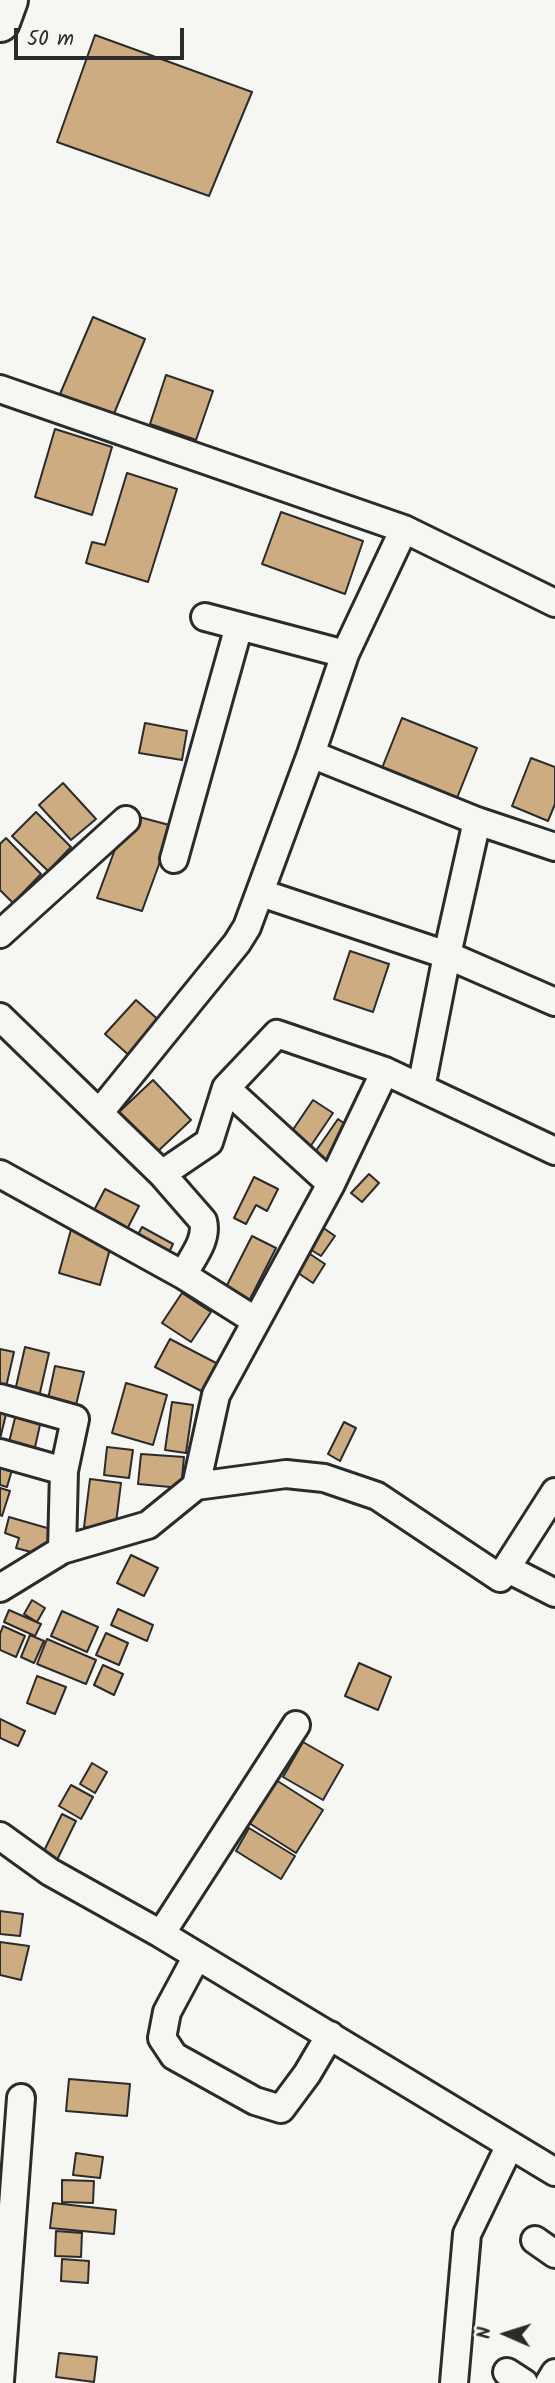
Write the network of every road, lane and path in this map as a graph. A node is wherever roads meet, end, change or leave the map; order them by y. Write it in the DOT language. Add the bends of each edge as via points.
graph roads {
  1 [pos="0,389"];
  2 [pos="404,529"];
  3 [pos="555,603"];
  4 [pos="205,617"];
  5 [pos="239,626"];
  6 [pos="345,654"];
  7 [pos="311,754"];
  8 [pos="126,820"];
  9 [pos="477,821"];
  10 [pos="555,847"];
  11 [pos="174,859"];
  12 [pos="261,893"];
  13 [pos="0,934"];
  14 [pos="447,955"];
  15 [pos="555,1002"];
  16 [pos="0,1017"];
  17 [pos="385,1071"];
  18 [pos="226,1088"];
  19 [pos="421,1088"];
  20 [pos="99,1113"];
  21 [pos="555,1152"];
  22 [pos="0,1174"];
  23 [pos="162,1174"];
  24 [pos="331,1184"];
  25 [pos="183,1275"];
  26 [pos="256,1321"];
  27 [pos="0,1398"];
  28 [pos="0,1453"];
  29 [pos="64,1471"];
  30 [pos="195,1486"];
  31 [pos="555,1492"];
  32 [pos="62,1550"];
  33 [pos="506,1568"];
  34 [pos="0,1588"];
  35 [pos="555,1593"];
  36 [pos="296,1725"];
  37 [pos="0,1836"];
  38 [pos="161,1934"];
  39 [pos="197,1956"];
  40 [pos="330,2035"];
  41 [pos="20,2099"];
  42 [pos="510,2145"];
  43 [pos="555,2172"];
  44 [pos="555,2373"];
  45 [pos="1,2381"];
  46 [pos="454,2383"];
  47 [pos="549,2383"];
  1 -- 2 [label="street"];
  2 -- 3 [label="street"];
  2 -- 6 [label="street"];
  4 -- 5 [label="street"];
  5 -- 6 [label="street"];
  5 -- 11 [label="street"];
  6 -- 7 [label="street"];
  7 -- 9 [label="street"];
  7 -- 12 [label="street"];
  8 -- 13 [label="street"];
  9 -- 10 [label="street"];
  9 -- 14 [label="street"];
  12 -- 14 [label="street"];
  12 -- 20 [label="street" via="237,943"];
  14 -- 15 [label="street"];
  14 -- 19 [label="street"];
  16 -- 20 [label="street"];
  17 -- 18 [label="street" via="277,1034"];
  17 -- 19 [label="street"];
  17 -- 24 [label="street"];
  18 -- 23 [label="street" via="209,1142"];
  18 -- 24 [label="street"];
  19 -- 21 [label="street"];
  20 -- 23 [label="street"];
  22 -- 25 [label="street"];
  23 -- 25 [label="street" via="205,1229"];
  24 -- 26 [label="street"];
  25 -- 26 [label="street"];
  26 -- 30 [label="street" via="216,1395"];
  27 -- 29 [label="street" via="75,1419"];
  28 -- 29 [label="street"];
  29 -- 32 [label="street"];
  30 -- 32 [label="street" via="148,1525"];
  30 -- 33 [label="street" via="286,1474 324,1478 377,1496 500,1578"];
  31 -- 33 [label="street"];
  32 -- 34 [label="street"];
  33 -- 35 [label="street"];
  36 -- 38 [label="street"];
  37 -- 38 [label="street" via="50,1872"];
  38 -- 39 [label="street"];
  39 -- 40 [label="street"];
  39 -- 40 [label="street" via="167,2012 162,2038 174,2056 255,2101 281,2109"];
  40 -- 42 [label="street"];
  41 -- 45 [label="street"];
  42 -- 43 [label="street"];
  42 -- 46 [label="street" via="467,2234"];
  44 -- 47 [label="street"];
}
